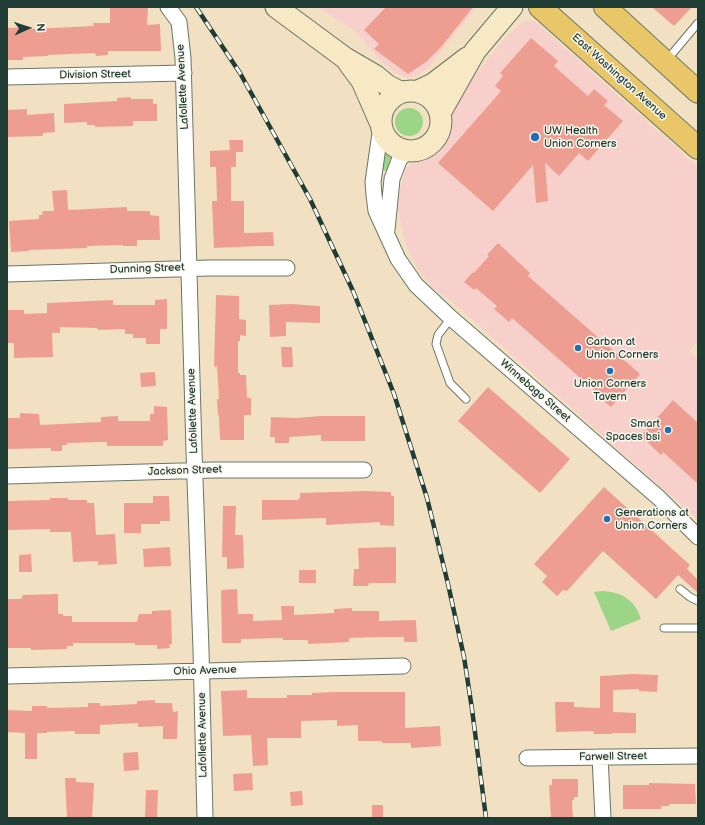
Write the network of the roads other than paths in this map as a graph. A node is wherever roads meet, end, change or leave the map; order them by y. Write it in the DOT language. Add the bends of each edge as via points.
graph roads {
  1 [pos="168,7"];
  2 [pos="276,7"];
  3 [pos="512,7"];
  4 [pos="540,7"];
  5 [pos="605,7"];
  6 [pos="698,23"];
  7 [pos="475,51"];
  8 [pos="345,58"];
  9 [pos="665,62"];
  10 [pos="184,73"];
  11 [pos="7,77"];
  12 [pos="409,92"];
  13 [pos="698,92"];
  14 [pos="440,113"];
  15 [pos="381,124"];
  16 [pos="698,148"];
  17 [pos="408,152"];
  18 [pos="386,233"];
  19 [pos="189,268"];
  20 [pos="287,268"];
  21 [pos="7,274"];
  22 [pos="451,318"];
  23 [pos="466,399"];
  24 [pos="364,470"];
  25 [pos="195,472"];
  26 [pos="7,476"];
  27 [pos="698,537"];
  28 [pos="680,589"];
  29 [pos="698,601"];
  30 [pos="664,628"];
  31 [pos="698,628"];
  32 [pos="403,666"];
  33 [pos="202,671"];
  34 [pos="7,676"];
  35 [pos="698,756"];
  36 [pos="600,757"];
  37 [pos="527,758"];
  38 [pos="205,818"];
  39 [pos="603,818"];
  1 -- 10 [label="street, Lafollette Avenue" via="179,22"];
  2 -- 8 [label="street"];
  3 -- 7 [label="street"];
  4 -- 16 [label="main road, East Washington Avenue"];
  5 -- 9 [label="main road"];
  6 -- 9 [label="lane"];
  7 -- 12 [label="street" via="433,84"];
  7 -- 14 [label="street"];
  8 -- 12 [label="street" via="388,86"];
  8 -- 15 [label="street" via="362,81"];
  9 -- 13 [label="main road"];
  10 -- 11 [label="street, Division Street"];
  10 -- 19 [label="street, Lafollette Avenue"];
  12 -- 14 [label="street" via="426,94"];
  12 -- 15 [label="street" via="392,97 382,112"];
  14 -- 17 [label="street" via="441,125 436,138 422,149"];
  15 -- 17 [label="street" via="384,136 390,144"];
  15 -- 18 [label="street, Winnebago Street" via="374,174 374,195 376,211"];
  17 -- 18 [label="street" via="400,158 392,179"];
  18 -- 22 [label="street, Winnebago Street" via="398,258 416,285"];
  19 -- 20 [label="street, Dunning Street"];
  19 -- 21 [label="street, Dunning Street"];
  19 -- 25 [label="street, Lafollette Avenue"];
  22 -- 23 [label="lane" via="438,335 436,344 448,379"];
  22 -- 27 [label="street, Winnebago Street" via="659,498"];
  24 -- 25 [label="street, Jackson Street"];
  25 -- 26 [label="street, Jackson Street"];
  25 -- 33 [label="street, Lafollette Avenue"];
  28 -- 29 [label="lane"];
  30 -- 31 [label="lane"];
  32 -- 33 [label="street, Ohio Avenue"];
  33 -- 34 [label="street, Ohio Avenue"];
  33 -- 38 [label="street, Lafollette Avenue"];
  35 -- 36 [label="street, Farwell Street"];
  36 -- 37 [label="street, Farwell Street"];
  36 -- 39 [label="street"];
}
